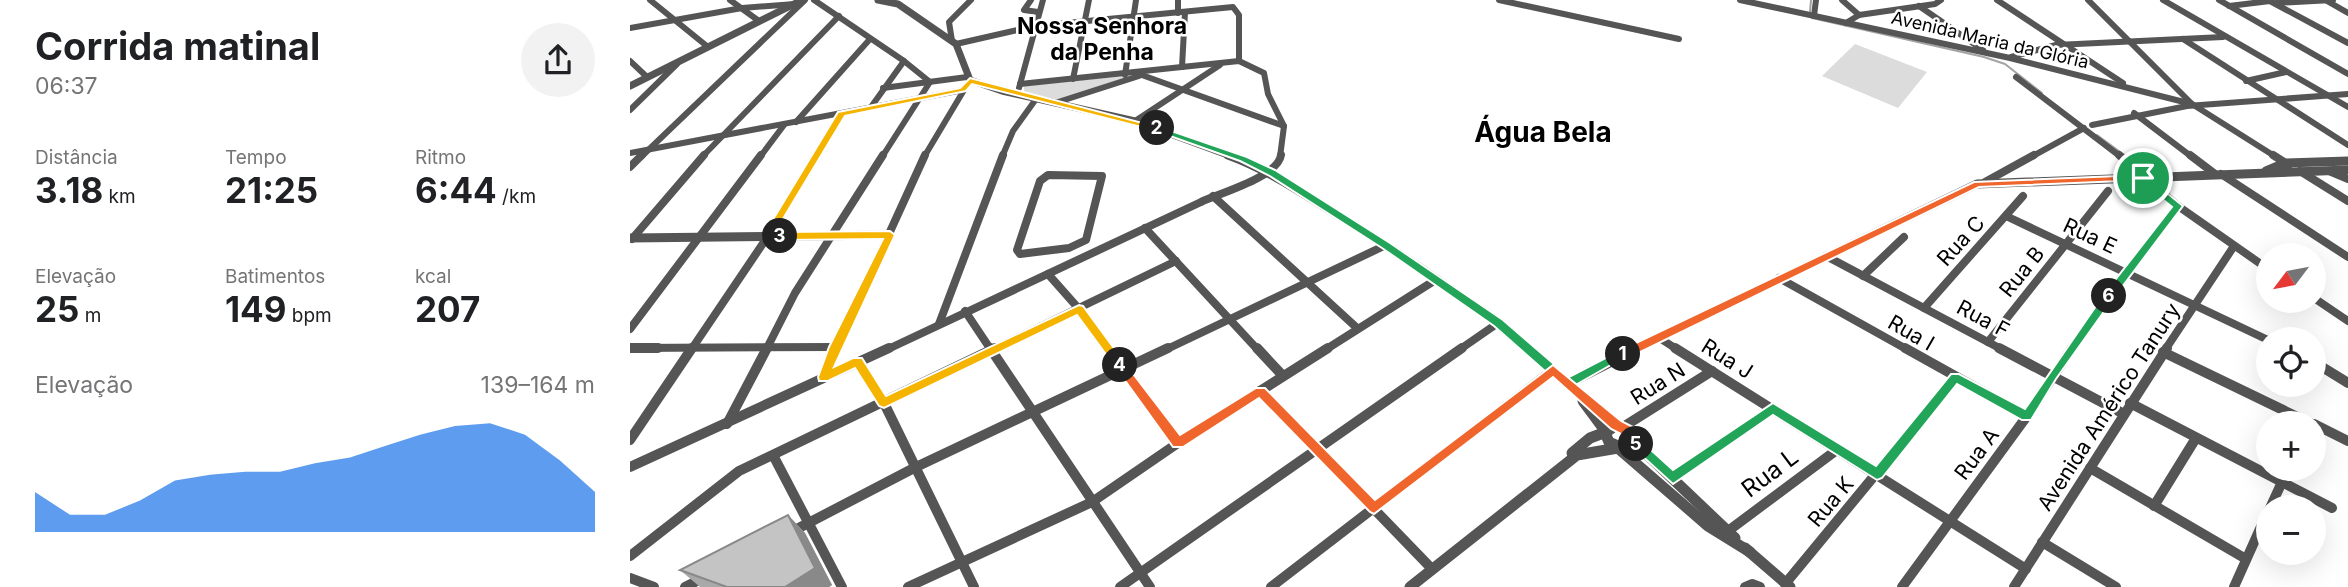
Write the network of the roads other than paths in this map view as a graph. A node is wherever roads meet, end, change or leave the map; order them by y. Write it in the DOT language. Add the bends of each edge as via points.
graph roads {
  1 [pos="650,0"];
  2 [pos="730,0"];
  3 [pos="814,0"];
  4 [pos="878,0"];
  5 [pos="906,0"];
  6 [pos="971,0"];
  7 [pos="1031,0"];
  8 [pos="1043,0"];
  9 [pos="1089,0"];
  10 [pos="1136,0"];
  11 [pos="1178,0"];
  12 [pos="1219,0"];
  13 [pos="1499,0"];
  14 [pos="1740,0"];
  15 [pos="1776,0"];
  16 [pos="1816,0"];
  17 [pos="1843,0"];
  18 [pos="1889,0"];
  19 [pos="1941,0"];
  20 [pos="1997,0"];
  21 [pos="2088,0"];
  22 [pos="2163,0"];
  23 [pos="2219,0"];
  24 [pos="2328,0"];
  25 [pos="801,1"];
  26 [pos="2271,1"];
  27 [pos="898,4"];
  28 [pos="1767,6"];
  29 [pos="1919,6"];
  30 [pos="2229,6"];
  31 [pos="742,8"];
  32 [pos="1220,8"];
  33 [pos="1899,9"];
  34 [pos="1038,12"];
  35 [pos="1185,12"];
  36 [pos="1178,13"];
  37 [pos="2348,13"];
  38 [pos="1859,15"];
  39 [pos="839,16"];
  40 [pos="1814,16"];
  41 [pos="1134,17"];
  42 [pos="676,20"];
  43 [pos="759,21"];
  44 [pos="1085,21"];
  45 [pos="1846,23"];
  46 [pos="1035,26"];
  47 [pos="630,28"];
  48 [pos="2223,37"];
  49 [pos="870,39"];
  50 [pos="1679,39"];
  51 [pos="2183,39"];
  52 [pos="2132,41"];
  53 [pos="954,43"];
  54 [pos="2348,43"];
  55 [pos="2065,45"];
  56 [pos="708,47"];
  57 [pos="1989,54"];
  58 [pos="2010,58"];
  59 [pos="630,61"];
  60 [pos="904,61"];
  61 [pos="1239,61"];
  62 [pos="679,62"];
  63 [pos="1222,64"];
  64 [pos="1182,67"];
  65 [pos="2286,72"];
  66 [pos="1140,74"];
  67 [pos="2348,74"];
  68 [pos="1125,75"];
  69 [pos="647,77"];
  70 [pos="2016,77"];
  71 [pos="968,79"];
  72 [pos="1073,79"];
  73 [pos="2246,81"];
  74 [pos="930,82"];
  75 [pos="1020,84"];
  76 [pos="2125,85"];
  77 [pos="630,86"];
  78 [pos="883,88"];
  79 [pos="963,90"];
  80 [pos="1181,91"];
  81 [pos="1019,94"];
  82 [pos="2348,94"];
  83 [pos="2328,95"];
  84 [pos="922,97"];
  85 [pos="2271,98"];
  86 [pos="1036,99"];
  87 [pos="1055,103"];
  88 [pos="2192,104"];
  89 [pos="871,107"];
  90 [pos="2348,107"];
  91 [pos="630,110"];
  92 [pos="2134,113"];
  93 [pos="841,114"];
  94 [pos="1135,121"];
  95 [pos="796,122"];
  96 [pos="785,125"];
  97 [pos="2092,125"];
  98 [pos="1284,126"];
  99 [pos="2083,129"];
  100 [pos="719,137"];
  101 [pos="2348,145"];
  102 [pos="645,151"];
  103 [pos="630,153"];
  104 [pos="2348,160"];
  105 [pos="2285,163"];
  106 [pos="630,167"];
  107 [pos="2348,170"];
  108 [pos="2329,171"];
  109 [pos="1271,172"];
  110 [pos="2301,172"];
  111 [pos="2218,174"];
  112 [pos="2261,174"];
  113 [pos="2143,178"];
  114 [pos="2348,180"];
  115 [pos="1985,182"];
  116 [pos="2108,191"];
  117 [pos="1213,196"];
  118 [pos="2023,196"];
  119 [pos="2348,201"];
  120 [pos="2178,206"];
  121 [pos="2006,216"];
  122 [pos="1145,228"];
  123 [pos="890,235"];
  124 [pos="700,236"];
  125 [pos="768,236"];
  126 [pos="831,237"];
  127 [pos="1904,237"];
  128 [pos="631,239"];
  129 [pos="2067,244"];
  130 [pos="1386,245"];
  131 [pos="2234,246"];
  132 [pos="1059,250"];
  133 [pos="1826,256"];
  134 [pos="2348,257"];
  135 [pos="1176,261"];
  136 [pos="2256,261"];
  137 [pos="1060,267"];
  138 [pos="2127,272"];
  139 [pos="1048,274"];
  140 [pos="1863,275"];
  141 [pos="1779,278"];
  142 [pos="1437,279"];
  143 [pos="1310,282"];
  144 [pos="2196,305"];
  145 [pos="2326,306"];
  146 [pos="1924,308"];
  147 [pos="1079,309"];
  148 [pos="965,311"];
  149 [pos="1232,319"];
  150 [pos="2348,321"];
  151 [pos="1499,323"];
  152 [pos="939,324"];
  153 [pos="1357,328"];
  154 [pos="630,329"];
  155 [pos="2256,334"];
  156 [pos="1658,337"];
  157 [pos="1987,342"];
  158 [pos="691,347"];
  159 [pos="835,347"];
  160 [pos="630,348"];
  161 [pos="768,348"];
  162 [pos="993,349"];
  163 [pos="2163,352"];
  164 [pos="858,362"];
  165 [pos="2326,369"];
  166 [pos="1123,370"];
  167 [pos="1553,370"];
  168 [pos="1712,371"];
  169 [pos="1283,376"];
  170 [pos="2052,376"];
  171 [pos="824,377"];
  172 [pos="1955,378"];
  173 [pos="2348,383"];
  174 [pos="1572,387"];
  175 [pos="1260,391"];
  176 [pos="884,403"];
  177 [pos="2130,403"];
  178 [pos="1773,408"];
  179 [pos="2286,411"];
  180 [pos="1032,414"];
  181 [pos="2124,414"];
  182 [pos="2027,416"];
  183 [pos="727,425"];
  184 [pos="1615,428"];
  185 [pos="2326,430"];
  186 [pos="2196,438"];
  187 [pos="630,440"];
  188 [pos="2348,440"];
  189 [pos="1633,441"];
  190 [pos="1178,443"];
  191 [pos="1315,448"];
  192 [pos="1618,448"];
  193 [pos="1838,449"];
  194 [pos="774,457"];
  195 [pos="630,467"];
  196 [pos="916,467"];
  197 [pos="2090,468"];
  198 [pos="1552,473"];
  199 [pos="1877,474"];
  200 [pos="1673,478"];
  201 [pos="2282,482"];
  202 [pos="2276,495"];
  203 [pos="1092,502"];
  204 [pos="2154,506"];
  205 [pos="1374,508"];
  206 [pos="2332,508"];
  207 [pos="1949,520"];
  208 [pos="808,524"];
  209 [pos="1728,531"];
  210 [pos="783,537"];
  211 [pos="2256,537"];
  212 [pos="2042,542"];
  213 [pos="1749,551"];
  214 [pos="630,556"];
  215 [pos="2246,559"];
  216 [pos="962,564"];
  217 [pos="1432,569"];
  218 [pos="2026,569"];
  219 [pos="1141,573"];
  220 [pos="710,574"];
  221 [pos="630,578"];
  222 [pos="1788,585"];
  223 [pos="654,587"];
  224 [pos="685,587"];
  225 [pos="841,587"];
  226 [pos="908,587"];
  227 [pos="974,587"];
  228 [pos="1121,587"];
  229 [pos="1150,587"];
  230 [pos="1271,587"];
  231 [pos="1410,587"];
  232 [pos="1745,587"];
  233 [pos="1760,587"];
  234 [pos="1902,587"];
  235 [pos="2014,587"];
  236 [pos="2116,587"];
  237 [pos="2234,587"];
  1 -- 42 [label="street"];
  2 -- 31 [label="street"];
  3 -- 39 [label="street"];
  4 -- 27 [label="street"];
  5 -- 27 [label="street"];
  6 -- 53 [label="street" via="949,22"];
  7 -- 34 [label="street" via="1024,10"];
  8 -- 34 [label="street"];
  9 -- 44 [label="street"];
  10 -- 41 [label="street"];
  11 -- 36 [label="street"];
  12 -- 32 [label="street"];
  13 -- 50 [label="street"];
  14 -- 28 [label="street, Avenida Maria da Glória"];
  15 -- 28 [label="street"];
  16 -- 40 [label="street"];
  17 -- 38 [label="street"];
  18 -- 33 [label="street"];
  19 -- 29 [label="street"];
  20 -- 55 [label="street"];
  21 -- 52 [label="street"];
  22 -- 48 [label="street"];
  23 -- 30 [label="street"];
  24 -- 26 [label="street"];
  24 -- 37 [label="street"];
  25 -- 31 [label="street"];
  25 -- 43 [label="street"];
  25 -- 102 [label="street"];
  26 -- 30 [label="street"];
  26 -- 54 [label="street"];
  27 -- 53 [label="street"];
  28 -- 40 [label="street, Avenida Maria da Glória"];
  29 -- 33 [label="street"];
  29 -- 57 [label="street"];
  30 -- 67 [label="street"];
  31 -- 42 [label="street"];
  31 -- 43 [label="street"];
  32 -- 35 [label="street"];
  32 -- 61 [label="street" via="1233,7 1240,20"];
  33 -- 38 [label="street"];
  34 -- 46 [label="street"];
  35 -- 36 [label="street"];
  35 -- 64 [label="street"];
  36 -- 41 [label="street"];
  38 -- 45 [label="street"];
  39 -- 49 [label="street"];
  39 -- 100 [label="street"];
  40 -- 45 [label="street, Avenida Maria da Glória"];
  41 -- 44 [label="street"];
  41 -- 68 [label="street"];
  42 -- 47 [label="street"];
  42 -- 56 [label="street"];
  43 -- 56 [label="street"];
  44 -- 46 [label="street"];
  44 -- 72 [label="street"];
  45 -- 57 [label="street, Avenida Maria da Glória"];
  46 -- 53 [label="street"];
  46 -- 75 [label="street"];
  48 -- 51 [label="street"];
  48 -- 65 [label="street"];
  49 -- 60 [label="street"];
  49 -- 95 [label="street"];
  51 -- 52 [label="street"];
  51 -- 73 [label="street"];
  52 -- 55 [label="street"];
  52 -- 88 [label="street"];
  53 -- 71 [label="street"];
  55 -- 58 [label="street"];
  55 -- 76 [label="street"];
  56 -- 62 [label="street"];
  57 -- 58 [label="street, Avenida Maria da Glória"];
  58 -- 76 [label="street, Avenida Maria da Glória"];
  59 -- 69 [label="street"];
  60 -- 74 [label="street"];
  60 -- 78 [label="street"];
  61 -- 63 [label="street"];
  61 -- 98 [label="street" via="1264,73 1268,94"];
  62 -- 69 [label="street"];
  62 -- 91 [label="street"];
  63 -- 64 [label="street"];
  63 -- 80 [label="street"];
  64 -- 66 [label="street"];
  65 -- 73 [label="street"];
  65 -- 83 [label="street"];
  66 -- 68 [label="street"];
  66 -- 80 [label="street"];
  66 -- 87 [label="street"];
  68 -- 72 [label="street"];
  69 -- 77 [label="street"];
  70 -- 99 [label="street"];
  71 -- 74 [label="street"];
  71 -- 79 [label="street"];
  71 -- 81 [label="street"];
  72 -- 75 [label="street"];
  73 -- 85 [label="street"];
  74 -- 78 [label="street"];
  74 -- 84 [label="street"];
  75 -- 81 [label="street"];
  76 -- 88 [label="street, Avenida Maria da Glória"];
  78 -- 89 [label="street"];
  79 -- 84 [label="street"];
  79 -- 123 [label="street" via="928,149"];
  80 -- 94 [label="street"];
  80 -- 98 [label="street"];
  81 -- 86 [label="street"];
  82 -- 83 [label="street"];
  83 -- 85 [label="street"];
  83 -- 90 [label="street"];
  84 -- 89 [label="street"];
  84 -- 126 [label="street"];
  85 -- 88 [label="street"];
  85 -- 101 [label="street"];
  86 -- 87 [label="street"];
  86 -- 152 [label="street" via="1013,131"];
  87 -- 94 [label="street"];
  88 -- 92 [label="street"];
  88 -- 105 [label="street"];
  89 -- 93 [label="street"];
  92 -- 97 [label="street"];
  92 -- 111 [label="street"];
  93 -- 95 [label="street"];
  93 -- 125 [label="street"];
  94 -- 109 [label="street"];
  95 -- 96 [label="street"];
  96 -- 100 [label="street"];
  96 -- 124 [label="street"];
  98 -- 109 [label="street" via="1280,161"];
  99 -- 113 [label="street"];
  99 -- 115 [label="street"];
  100 -- 102 [label="street"];
  100 -- 128 [label="street"];
  102 -- 103 [label="street"];
  102 -- 106 [label="street"];
  104 -- 105 [label="street"];
  105 -- 110 [label="street"];
  105 -- 112 [label="street"];
  107 -- 108 [label="street"];
  108 -- 110 [label="street"];
  108 -- 114 [label="street"];
  109 -- 117 [label="street"];
  109 -- 130 [label="street"];
  110 -- 112 [label="street"];
  110 -- 119 [label="street"];
  111 -- 112 [label="street"];
  111 -- 113 [label="street"];
  111 -- 134 [label="street"];
  113 -- 115 [label="street"];
  113 -- 120 [label="street"];
  115 -- 133 [label="street"];
  116 -- 129 [label="street, Rua B"];
  117 -- 122 [label="street"];
  117 -- 143 [label="street"];
  118 -- 121 [label="street, Rua C"];
  120 -- 131 [label="street"];
  120 -- 138 [label="street, Rua A"];
  121 -- 129 [label="street, Rua E"];
  121 -- 146 [label="street, Rua C"];
  122 -- 135 [label="street"];
  122 -- 137 [label="street"];
  123 -- 126 [label="street"];
  123 -- 159 [label="street"];
  124 -- 125 [label="street"];
  124 -- 128 [label="street"];
  124 -- 154 [label="street"];
  125 -- 126 [label="street"];
  125 -- 158 [label="street"];
  126 -- 161 [label="street" via="795,293"];
  127 -- 140 [label="street"];
  129 -- 138 [label="street, Rua E"];
  129 -- 157 [label="street, Rua B"];
  130 -- 142 [label="street"];
  130 -- 143 [label="street"];
  131 -- 136 [label="street"];
  131 -- 144 [label="street, Avenida Américo Tanury"];
  132 -- 132 [label="street" via="1086,240 1101,175 1048,175 1041,179 1017,251"];
  132 -- 137 [label="street"];
  133 -- 140 [label="street, Rua F"];
  133 -- 141 [label="street"];
  135 -- 147 [label="street"];
  135 -- 149 [label="street"];
  137 -- 139 [label="street"];
  138 -- 144 [label="street, Rua E"];
  138 -- 170 [label="street, Rua A"];
  139 -- 147 [label="street"];
  139 -- 148 [label="street"];
  140 -- 146 [label="street, Rua F"];
  141 -- 156 [label="street"];
  141 -- 172 [label="street, Rua I"];
  142 -- 151 [label="street"];
  142 -- 153 [label="street"];
  143 -- 149 [label="street"];
  143 -- 153 [label="street"];
  144 -- 155 [label="street, Rua E"];
  144 -- 163 [label="street, Avenida Américo Tanury"];
  145 -- 150 [label="street"];
  146 -- 157 [label="street, Rua F"];
  147 -- 162 [label="street"];
  147 -- 166 [label="street"];
  148 -- 152 [label="street"];
  148 -- 162 [label="street"];
  149 -- 166 [label="street"];
  149 -- 169 [label="street"];
  151 -- 167 [label="street"];
  151 -- 191 [label="street"];
  152 -- 164 [label="street"];
  153 -- 169 [label="street"];
  156 -- 168 [label="street, Rua J"];
  156 -- 174 [label="street"];
  157 -- 170 [label="street, Rua F"];
  158 -- 160 [label="street"];
  158 -- 161 [label="street"];
  158 -- 187 [label="street"];
  159 -- 161 [label="street"];
  159 -- 171 [label="street"];
  161 -- 183 [label="street"];
  162 -- 176 [label="street"];
  162 -- 180 [label="street"];
  163 -- 177 [label="street, Avenida Américo Tanury"];
  163 -- 179 [label="street"];
  164 -- 171 [label="street"];
  164 -- 176 [label="street"];
  165 -- 173 [label="street"];
  166 -- 180 [label="street"];
  166 -- 190 [label="street"];
  167 -- 174 [label="street"];
  167 -- 205 [label="street"];
  168 -- 178 [label="street, Rua J"];
  168 -- 184 [label="street, Rua N"];
  169 -- 175 [label="street"];
  170 -- 181 [label="street, Rua F"];
  170 -- 182 [label="street, Rua A"];
  171 -- 183 [label="street"];
  172 -- 182 [label="street, Rua I"];
  172 -- 199 [label="street, Rua K"];
  174 -- 184 [label="street"];
  175 -- 190 [label="street"];
  175 -- 191 [label="street"];
  176 -- 194 [label="street"];
  176 -- 196 [label="street"];
  177 -- 181 [label="street, Avenida Américo Tanury"];
  177 -- 186 [label="street"];
  178 -- 193 [label="street, Rua J"];
  178 -- 200 [label="street"];
  180 -- 196 [label="street"];
  180 -- 203 [label="street"];
  181 -- 197 [label="street, Avenida Américo Tanury"];
  182 -- 207 [label="street, Rua A"];
  183 -- 195 [label="street"];
  184 -- 189 [label="street" via="1630,432"];
  184 -- 192 [label="street" via="1606,439"];
  184 -- 198 [label="street" via="1590,438"];
  185 -- 188 [label="street"];
  186 -- 201 [label="street"];
  186 -- 204 [label="street"];
  189 -- 192 [label="street"];
  189 -- 200 [label="street"];
  190 -- 203 [label="street"];
  191 -- 205 [label="street"];
  191 -- 219 [label="street"];
  192 -- 198 [label="street" via="1584,452"];
  192 -- 213 [label="street" via="1708,526"];
  193 -- 199 [label="street, Rua J"];
  193 -- 209 [label="street, Rua L"];
  194 -- 208 [label="street"];
  194 -- 214 [label="street" via="731,476"];
  196 -- 208 [label="street"];
  196 -- 216 [label="street"];
  197 -- 204 [label="street"];
  197 -- 212 [label="street, Avenida Américo Tanury"];
  198 -- 217 [label="street"];
  199 -- 207 [label="street, Rua J"];
  199 -- 222 [label="street, Rua K"];
  200 -- 209 [label="street"];
  201 -- 202 [label="street"];
  201 -- 206 [label="street"];
  203 -- 216 [label="street"];
  203 -- 219 [label="street"];
  204 -- 215 [label="street"];
  205 -- 217 [label="street"];
  205 -- 230 [label="street"];
  207 -- 218 [label="street, Rua J"];
  207 -- 234 [label="street, Rua A"];
  208 -- 210 [label="street"];
  208 -- 225 [label="street"];
  209 -- 213 [label="street"];
  211 -- 215 [label="street"];
  212 -- 218 [label="street, Avenida Américo Tanury"];
  212 -- 236 [label="street"];
  213 -- 222 [label="street"];
  215 -- 237 [label="street"];
  216 -- 226 [label="street"];
  216 -- 227 [label="street"];
  217 -- 231 [label="street"];
  218 -- 235 [label="street, Avenida Américo Tanury"];
  219 -- 228 [label="street"];
  219 -- 229 [label="street"];
  220 -- 224 [label="street"];
  221 -- 223 [label="street"];
  232 -- 233 [label="street"];
}
